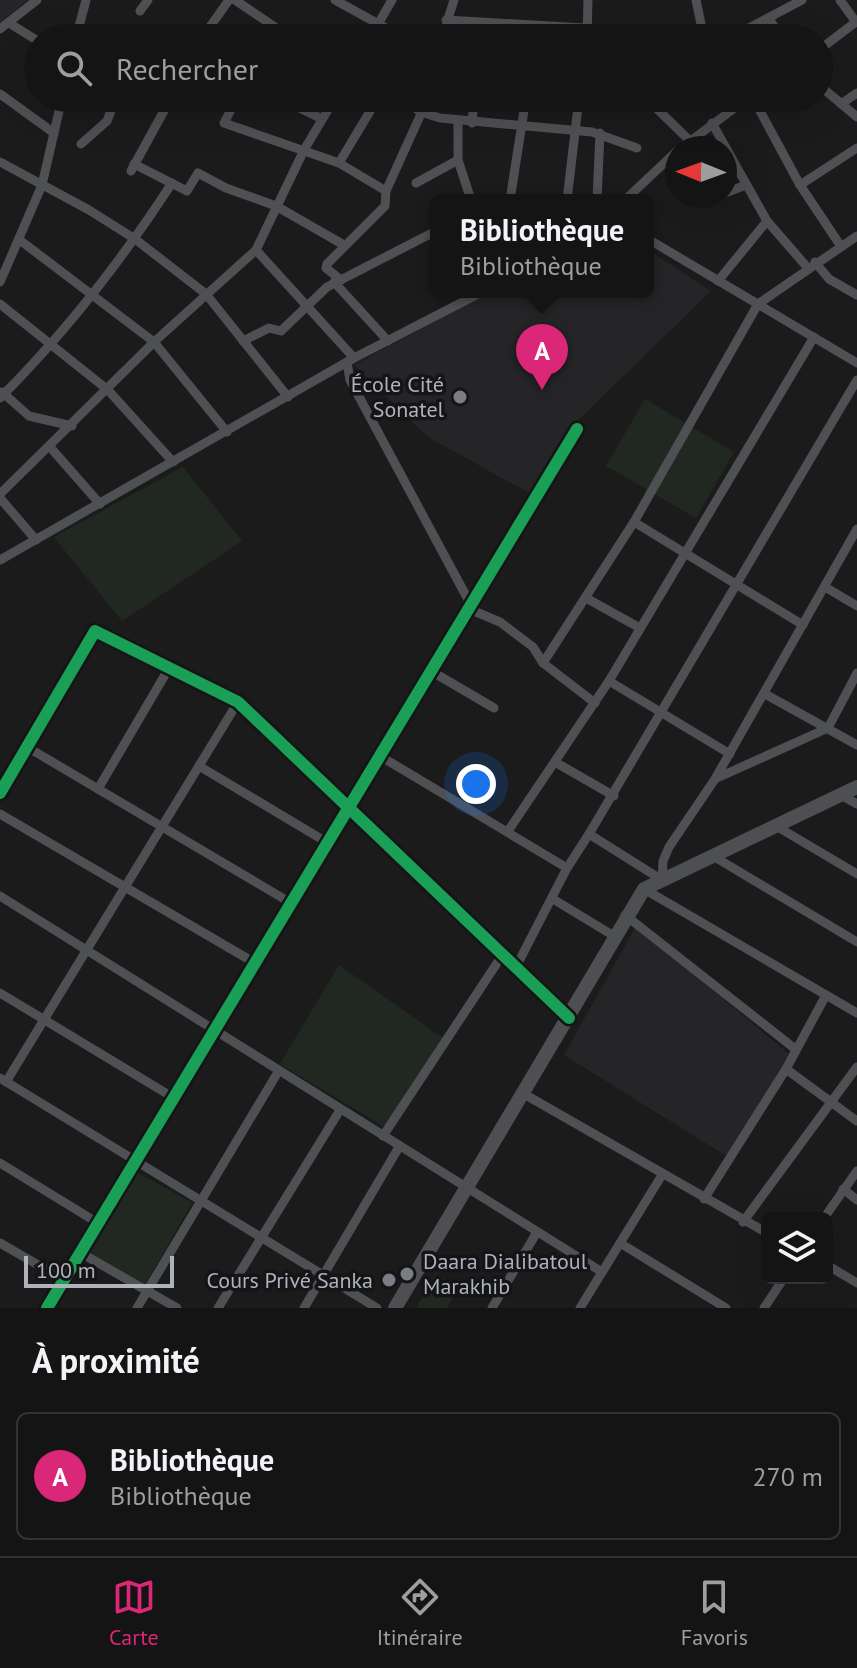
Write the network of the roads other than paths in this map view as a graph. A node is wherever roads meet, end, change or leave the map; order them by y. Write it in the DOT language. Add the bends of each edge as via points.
graph roads {
  1 [pos="37,0"];
  2 [pos="86,0"];
  3 [pos="148,0"];
  4 [pos="232,0"];
  5 [pos="335,0"];
  6 [pos="392,0"];
  7 [pos="453,0"];
  8 [pos="588,0"];
  9 [pos="696,0"];
  10 [pos="802,0"];
  11 [pos="840,0"];
  12 [pos="140,11"];
  13 [pos="769,18"];
  14 [pos="446,20"];
  15 [pos="856,22"];
  16 [pos="9,23"];
  17 [pos="481,23"];
  18 [pos="80,24"];
  19 [pos="213,24"];
  20 [pos="269,24"];
  21 [pos="374,24"];
  22 [pos="378,24"];
  23 [pos="445,24"];
  24 [pos="494,24"];
  25 [pos="588,24"];
  26 [pos="701,24"];
  27 [pos="757,24"];
  28 [pos="773,24"];
  29 [pos="0,29"];
  30 [pos="24,32"];
  31 [pos="833,39"];
  32 [pos="857,93"];
  33 [pos="0,94"];
  34 [pos="833,97"];
  35 [pos="841,104"];
  36 [pos="24,111"];
  37 [pos="25,112"];
  38 [pos="59,112"];
  39 [pos="111,112"];
  40 [pos="163,112"];
  41 [pos="230,112"];
  42 [pos="308,112"];
  43 [pos="326,112"];
  44 [pos="370,112"];
  45 [pos="421,112"];
  46 [pos="473,112"];
  47 [pos="524,112"];
  48 [pos="577,112"];
  49 [pos="660,112"];
  50 [pos="724,112"];
  51 [pos="759,112"];
  52 [pos="857,117"];
  53 [pos="322,119"];
  54 [pos="458,122"];
  55 [pos="472,123"];
  56 [pos="712,123"];
  57 [pos="522,126"];
  58 [pos="574,130"];
  59 [pos="54,133"];
  60 [pos="600,133"];
  61 [pos="685,136"];
  62 [pos="696,136"];
  63 [pos="81,144"];
  64 [pos="637,148"];
  65 [pos="857,148"];
  66 [pos="304,150"];
  67 [pos="458,160"];
  68 [pos="0,162"];
  69 [pos="339,163"];
  70 [pos="665,163"];
  71 [pos="172,183"];
  72 [pos="416,183"];
  73 [pos="42,185"];
  74 [pos="746,185"];
  75 [pos="800,185"];
  76 [pos="737,188"];
  77 [pos="386,191"];
  78 [pos="469,194"];
  79 [pos="511,194"];
  80 [pos="568,194"];
  81 [pos="597,194"];
  82 [pos="631,194"];
  83 [pos="276,206"];
  84 [pos="767,221"];
  85 [pos="430,234"];
  86 [pos="857,236"];
  87 [pos="135,239"];
  88 [pos="21,241"];
  89 [pos="654,243"];
  90 [pos="344,245"];
  91 [pos="840,245"];
  92 [pos="256,250"];
  93 [pos="811,264"];
  94 [pos="337,281"];
  95 [pos="718,281"];
  96 [pos="0,282"];
  97 [pos="92,292"];
  98 [pos="206,294"];
  99 [pos="857,295"];
  100 [pos="470,298"];
  101 [pos="0,304"];
  102 [pos="758,304"];
  103 [pos="305,307"];
  104 [pos="814,337"];
  105 [pos="243,341"];
  106 [pos="388,341"];
  107 [pos="154,342"];
  108 [pos="53,344"];
  109 [pos="350,360"];
  110 [pos="857,363"];
  111 [pos="857,380"];
  112 [pos="108,390"];
  113 [pos="1,394"];
  114 [pos="288,397"];
  115 [pos="72,426"];
  116 [pos="577,429"];
  117 [pos="227,432"];
  118 [pos="50,447"];
  119 [pos="173,462"];
  120 [pos="0,496"];
  121 [pos="100,504"];
  122 [pos="634,522"];
  123 [pos="857,529"];
  124 [pos="36,540"];
  125 [pos="685,553"];
  126 [pos="0,560"];
  127 [pos="738,585"];
  128 [pos="825,587"];
  129 [pos="586,598"];
  130 [pos="857,606"];
  131 [pos="470,607"];
  132 [pos="803,625"];
  133 [pos="640,628"];
  134 [pos="543,663"];
  135 [pos="169,668"];
  136 [pos="431,671"];
  137 [pos="857,673"];
  138 [pos="609,681"];
  139 [pos="765,694"];
  140 [pos="238,702"];
  141 [pos="595,703"];
  142 [pos="494,708"];
  143 [pos="662,713"];
  144 [pos="828,728"];
  145 [pos="857,745"];
  146 [pos="27,747"];
  147 [pos="730,754"];
  148 [pos="380,756"];
  149 [pos="555,762"];
  150 [pos="199,766"];
  151 [pos="715,779"];
  152 [pos="857,787"];
  153 [pos="98,789"];
  154 [pos="0,793"];
  155 [pos="841,795"];
  156 [pos="614,796"];
  157 [pos="857,804"];
  158 [pos="348,809"];
  159 [pos="0,814"];
  160 [pos="776,826"];
  161 [pos="162,827"];
  162 [pos="508,831"];
  163 [pos="589,834"];
  164 [pos="328,843"];
  165 [pos="713,856"];
  166 [pos="567,868"];
  167 [pos="857,874"];
  168 [pos="662,880"];
  169 [pos="125,886"];
  170 [pos="644,889"];
  171 [pos="0,896"];
  172 [pos="553,899"];
  173 [pos="291,903"];
  174 [pos="625,915"];
  175 [pos="614,936"];
  176 [pos="857,942"];
  177 [pos="85,952"];
  178 [pos="503,954"];
  179 [pos="255,963"];
  180 [pos="516,967"];
  181 [pos="0,993"];
  182 [pos="826,995"];
  183 [pos="857,1013"];
  184 [pos="569,1018"];
  185 [pos="43,1021"];
  186 [pos="214,1032"];
  187 [pos="794,1048"];
  188 [pos="857,1067"];
  189 [pos="786,1069"];
  190 [pos="278,1072"];
  191 [pos="3,1080"];
  192 [pos="524,1094"];
  193 [pos="174,1098"];
  194 [pos="834,1103"];
  195 [pos="340,1110"];
  196 [pos="857,1121"];
  197 [pos="383,1136"];
  198 [pos="399,1147"];
  199 [pos="135,1162"];
  200 [pos="0,1163"];
  201 [pos="857,1171"];
  202 [pos="662,1175"];
  203 [pos="468,1189"];
  204 [pos="843,1189"];
  205 [pos="704,1199"];
  206 [pos="857,1200"];
  207 [pos="201,1202"];
  208 [pos="828,1212"];
  209 [pos="743,1222"];
  210 [pos="98,1223"];
  211 [pos="761,1230"];
  212 [pos="537,1232"];
  213 [pos="261,1239"];
  214 [pos="0,1243"];
  215 [pos="620,1243"];
  216 [pos="81,1253"];
  217 [pos="833,1269"];
  218 [pos="602,1272"];
  219 [pos="322,1277"];
  220 [pos="64,1280"];
  221 [pos="857,1283"];
  222 [pos="780,1284"];
  223 [pos="147,1291"];
  224 [pos="47,1308"];
  225 [pos="137,1308"];
  226 [pos="177,1308"];
  227 [pos="218,1308"];
  228 [pos="304,1308"];
  229 [pos="377,1308"];
  230 [pos="395,1308"];
  231 [pos="492,1308"];
  232 [pos="580,1308"];
  233 [pos="726,1308"];
  234 [pos="764,1308"];
  1 -- 16 [label="street"];
  2 -- 18 [label="street"];
  3 -- 12 [label="street"];
  4 -- 19 [label="street"];
  4 -- 20 [label="street"];
  5 -- 21 [label="street"];
  6 -- 22 [label="street"];
  7 -- 14 [label="street"];
  8 -- 25 [label="street"];
  9 -- 26 [label="street"];
  10 -- 13 [label="street"];
  11 -- 15 [label="street"];
  13 -- 27 [label="street"];
  13 -- 28 [label="street"];
  14 -- 17 [label="street"];
  14 -- 23 [label="street"];
  15 -- 31 [label="street"];
  16 -- 29 [label="street"];
  16 -- 30 [label="street"];
  17 -- 24 [label="street"];
  32 -- 35 [label="street"];
  33 -- 36 [label="street"];
  34 -- 35 [label="street"];
  35 -- 52 [label="street"];
  37 -- 59 [label="street"];
  38 -- 59 [label="street"];
  39 -- 63 [label="street"];
  40 -- 71 [label="street" via="132,167"];
  41 -- 66 [label="street" via="224,123"];
  42 -- 53 [label="street"];
  43 -- 53 [label="street"];
  44 -- 69 [label="street"];
  45 -- 54 [label="street"];
  45 -- 77 [label="street"];
  46 -- 55 [label="street"];
  47 -- 57 [label="street"];
  48 -- 58 [label="street"];
  49 -- 61 [label="street"];
  50 -- 56 [label="street"];
  51 -- 75 [label="street"];
  53 -- 66 [label="street"];
  54 -- 55 [label="street"];
  54 -- 67 [label="street"];
  55 -- 57 [label="street"];
  56 -- 62 [label="street"];
  56 -- 74 [label="street"];
  57 -- 58 [label="street"];
  57 -- 79 [label="street"];
  58 -- 60 [label="street"];
  58 -- 80 [label="street"];
  59 -- 73 [label="street"];
  60 -- 64 [label="street"];
  60 -- 81 [label="street"];
  65 -- 75 [label="street"];
  66 -- 69 [label="street"];
  66 -- 83 [label="street"];
  67 -- 72 [label="street"];
  67 -- 78 [label="street"];
  68 -- 73 [label="street"];
  69 -- 77 [label="street"];
  70 -- 82 [label="street"];
  71 -- 83 [label="street" via="187,191 198,173"];
  71 -- 87 [label="street"];
  73 -- 87 [label="street"];
  73 -- 88 [label="street"];
  74 -- 76 [label="street"];
  74 -- 84 [label="street"];
  75 -- 91 [label="street"];
  77 -- 90 [label="street" via="385,206"];
  83 -- 90 [label="street"];
  83 -- 92 [label="street"];
  84 -- 93 [label="street"];
  84 -- 95 [label="street"];
  85 -- 94 [label="street"];
  86 -- 91 [label="street"];
  87 -- 97 [label="street"];
  87 -- 98 [label="street"];
  88 -- 96 [label="street"];
  88 -- 97 [label="street"];
  89 -- 95 [label="street"];
  90 -- 94 [label="street" via="326,266"];
  91 -- 93 [label="street"];
  92 -- 98 [label="street"];
  92 -- 103 [label="street"];
  93 -- 99 [label="street"];
  93 -- 102 [label="street"];
  94 -- 103 [label="street"];
  94 -- 106 [label="street"];
  95 -- 102 [label="street"];
  97 -- 107 [label="street"];
  97 -- 108 [label="street"];
  98 -- 105 [label="street"];
  98 -- 107 [label="street"];
  100 -- 106 [label="street"];
  101 -- 108 [label="street"];
  102 -- 104 [label="street"];
  102 -- 122 [label="street"];
  103 -- 105 [label="street" via="281,331 269,328"];
  103 -- 109 [label="street"];
  104 -- 110 [label="street"];
  104 -- 125 [label="street"];
  105 -- 114 [label="street"];
  106 -- 109 [label="street"];
  107 -- 112 [label="street"];
  107 -- 117 [label="street"];
  108 -- 112 [label="street"];
  108 -- 113 [label="street"];
  109 -- 114 [label="street"];
  109 -- 131 [label="street" via="350,380"];
  111 -- 127 [label="street"];
  112 -- 115 [label="street"];
  112 -- 119 [label="street"];
  113 -- 115 [label="street" via="29,416"];
  114 -- 117 [label="street"];
  115 -- 118 [label="street"];
  116 -- 131 [label="street"];
  117 -- 119 [label="street"];
  118 -- 120 [label="street"];
  118 -- 121 [label="street"];
  119 -- 121 [label="street"];
  120 -- 124 [label="street"];
  121 -- 124 [label="street"];
  122 -- 125 [label="street"];
  122 -- 129 [label="street"];
  123 -- 128 [label="street"];
  124 -- 126 [label="street"];
  125 -- 127 [label="street"];
  125 -- 133 [label="street"];
  127 -- 132 [label="street"];
  127 -- 143 [label="street"];
  128 -- 130 [label="street"];
  128 -- 132 [label="street"];
  129 -- 133 [label="street"];
  129 -- 134 [label="street"];
  131 -- 134 [label="street" via="533,647"];
  131 -- 136 [label="street"];
  132 -- 139 [label="street"];
  133 -- 138 [label="street"];
  134 -- 141 [label="street"];
  135 -- 140 [label="street"];
  135 -- 146 [label="street" via="95,631"];
  135 -- 153 [label="street"];
  136 -- 142 [label="street"];
  136 -- 148 [label="street"];
  137 -- 144 [label="street"];
  138 -- 141 [label="street"];
  138 -- 143 [label="street"];
  139 -- 144 [label="street"];
  139 -- 147 [label="street"];
  140 -- 150 [label="street"];
  140 -- 158 [label="street"];
  141 -- 149 [label="street"];
  143 -- 147 [label="street"];
  143 -- 156 [label="street"];
  144 -- 145 [label="street"];
  144 -- 151 [label="street"];
  146 -- 153 [label="street"];
  146 -- 154 [label="street"];
  147 -- 151 [label="street"];
  148 -- 158 [label="street"];
  148 -- 162 [label="street"];
  149 -- 156 [label="street"];
  149 -- 162 [label="street"];
  150 -- 161 [label="street"];
  150 -- 164 [label="street"];
  151 -- 168 [label="street" via="669,847"];
  152 -- 155 [label="street"];
  153 -- 161 [label="street"];
  155 -- 157 [label="street"];
  155 -- 160 [label="street"];
  156 -- 163 [label="street"];
  158 -- 164 [label="street"];
  158 -- 178 [label="street"];
  159 -- 169 [label="street"];
  160 -- 165 [label="street"];
  160 -- 167 [label="street"];
  161 -- 169 [label="street"];
  161 -- 173 [label="street"];
  162 -- 166 [label="street"];
  163 -- 166 [label="street"];
  163 -- 168 [label="street"];
  164 -- 173 [label="street"];
  165 -- 168 [label="street"];
  165 -- 176 [label="street"];
  166 -- 172 [label="street"];
  168 -- 170 [label="street"];
  169 -- 177 [label="street"];
  169 -- 179 [label="street"];
  170 -- 174 [label="street"];
  170 -- 182 [label="street"];
  171 -- 177 [label="street"];
  172 -- 175 [label="street"];
  172 -- 180 [label="street"];
  173 -- 179 [label="street"];
  174 -- 175 [label="street"];
  174 -- 187 [label="street"];
  175 -- 184 [label="street"];
  177 -- 185 [label="street"];
  177 -- 186 [label="street"];
  178 -- 180 [label="street"];
  178 -- 197 [label="street"];
  179 -- 186 [label="street"];
  180 -- 184 [label="street"];
  181 -- 185 [label="street"];
  182 -- 183 [label="street"];
  182 -- 187 [label="street"];
  184 -- 192 [label="street"];
  185 -- 191 [label="street"];
  185 -- 193 [label="street"];
  186 -- 190 [label="street"];
  186 -- 193 [label="street"];
  187 -- 189 [label="street"];
  188 -- 194 [label="street"];
  189 -- 194 [label="street"];
  189 -- 205 [label="street"];
  190 -- 195 [label="street"];
  190 -- 207 [label="street"];
  191 -- 199 [label="street"];
  192 -- 202 [label="street"];
  192 -- 203 [label="street"];
  193 -- 199 [label="street"];
  194 -- 196 [label="street"];
  194 -- 209 [label="street"];
  195 -- 197 [label="street"];
  195 -- 213 [label="street"];
  197 -- 198 [label="street"];
  198 -- 203 [label="street"];
  198 -- 219 [label="street"];
  199 -- 207 [label="street"];
  199 -- 210 [label="street"];
  200 -- 210 [label="street"];
  201 -- 204 [label="street"];
  202 -- 205 [label="street"];
  202 -- 215 [label="street"];
  203 -- 212 [label="street"];
  203 -- 230 [label="street"];
  204 -- 206 [label="street"];
  204 -- 208 [label="street"];
  205 -- 209 [label="street"];
  207 -- 213 [label="street"];
  207 -- 223 [label="street"];
  209 -- 211 [label="street"];
  210 -- 216 [label="street"];
  212 -- 218 [label="street"];
  212 -- 231 [label="street"];
  213 -- 219 [label="street"];
  213 -- 227 [label="street"];
  214 -- 220 [label="street"];
  215 -- 218 [label="street"];
  215 -- 233 [label="street"];
  216 -- 220 [label="street"];
  216 -- 223 [label="street"];
  217 -- 221 [label="street"];
  218 -- 232 [label="street"];
  219 -- 228 [label="street"];
  219 -- 229 [label="street"];
  220 -- 224 [label="street"];
  222 -- 234 [label="street"];
  223 -- 225 [label="street"];
  223 -- 226 [label="street"];
}
